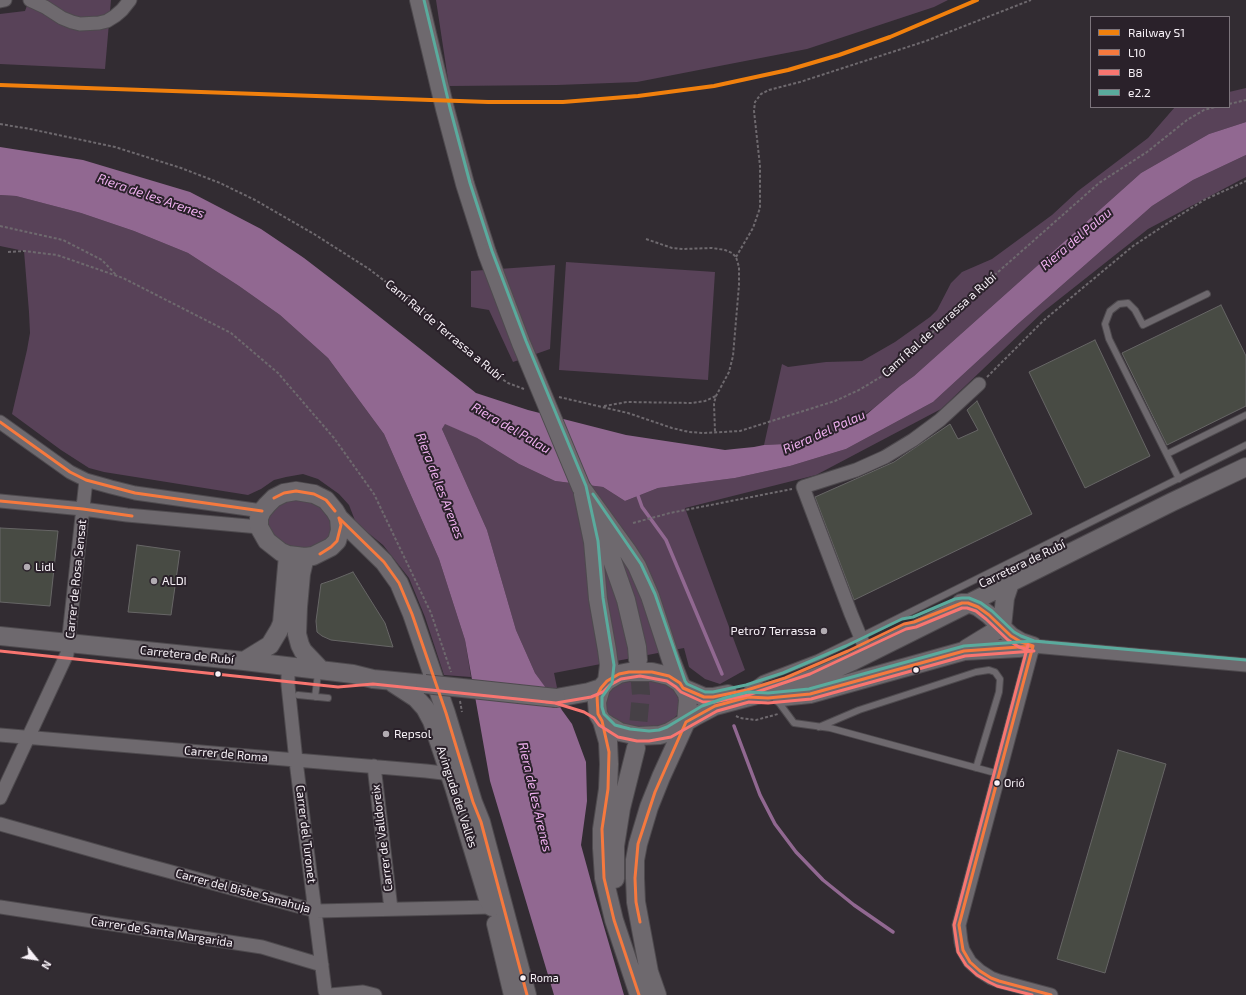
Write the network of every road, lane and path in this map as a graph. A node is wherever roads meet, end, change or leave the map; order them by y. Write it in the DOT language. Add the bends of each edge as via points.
graph roads {
  1 [pos="5,0"];
  2 [pos="30,0"];
  3 [pos="130,0"];
  4 [pos="419,0"];
  5 [pos="1032,0"];
  6 [pos="0,1"];
  7 [pos="1246,100"];
  8 [pos="1230,104"];
  9 [pos="1211,108"];
  10 [pos="0,124"];
  11 [pos="1246,181"];
  12 [pos="0,226"];
  13 [pos="646,239"];
  14 [pos="736,257"];
  15 [pos="118,276"];
  16 [pos="1207,294"];
  17 [pos="979,384"];
  18 [pos="524,389"];
  19 [pos="553,395"];
  20 [pos="716,396"];
  21 [pos="603,406"];
  22 [pos="1246,415"];
  23 [pos="0,422"];
  24 [pos="715,432"];
  25 [pos="1246,445"];
  26 [pos="1167,454"];
  27 [pos="1246,454"];
  28 [pos="1246,467"];
  29 [pos="1179,479"];
  30 [pos="86,480"];
  31 [pos="803,487"];
  32 [pos="0,501"];
  33 [pos="83,509"];
  34 [pos="339,518"];
  35 [pos="260,519"];
  36 [pos="633,523"];
  37 [pos="603,537"];
  38 [pos="331,547"];
  39 [pos="370,548"];
  40 [pos="296,556"];
  41 [pos="1010,583"];
  42 [pos="968,603"];
  43 [pos="904,624"];
  44 [pos="1002,627"];
  45 [pos="0,636"];
  46 [pos="862,640"];
  47 [pos="0,646"];
  48 [pos="1033,646"];
  49 [pos="68,649"];
  50 [pos="964,651"];
  51 [pos="638,660"];
  52 [pos="244,661"];
  53 [pos="1246,664"];
  54 [pos="288,676"];
  55 [pos="321,678"];
  56 [pos="381,680"];
  57 [pos="604,684"];
  58 [pos="681,686"];
  59 [pos="748,694"];
  60 [pos="298,695"];
  61 [pos="774,697"];
  62 [pos="328,698"];
  63 [pos="556,698"];
  64 [pos="786,712"];
  65 [pos="734,716"];
  66 [pos="600,717"];
  67 [pos="685,719"];
  68 [pos="819,727"];
  69 [pos="0,735"];
  70 [pos="28,737"];
  71 [pos="636,748"];
  72 [pos="296,761"];
  73 [pos="374,766"];
  74 [pos="976,768"];
  75 [pos="999,774"];
  76 [pos="451,777"];
  77 [pos="0,798"];
  78 [pos="473,802"];
  79 [pos="0,824"];
  80 [pos="492,906"];
  81 [pos="0,907"];
  82 [pos="391,909"];
  83 [pos="316,911"];
  84 [pos="322,966"];
  85 [pos="641,983"];
  86 [pos="325,994"];
  87 [pos="375,995"];
  88 [pos="513,995"];
  89 [pos="528,995"];
  90 [pos="657,995"];
  91 [pos="1051,995"];
  1 -- 6 [label="street"];
  2 -- 3 [label="street" via="62,18 80,24 99,23 116,16"];
  4 -- 37 [label="main road, bridge" via="465,184 487,253 521,343"];
  5 -- 14 [label="path" via="926,41 760,94 755,102 754,111 760,166 760,208 753,228"];
  7 -- 8 [label="path"];
  9 -- 24 [label="path, Camí Ral de Terrassa a Rubí" via="1187,120 1147,152 1099,183 884,375 835,401 757,427"];
  10 -- 18 [label="path, Camí Ral de Terrassa a Rubí" via="30,128 129,151 220,183 255,200 382,278 430,316 484,367 508,383"];
  11 -- 17 [label="path" via="1204,200 1133,246 1043,321"];
  12 -- 15 [label="path" via="64,240 102,260"];
  13 -- 14 [label="path" via="672,248 725,250"];
  14 -- 20 [label="path" via="739,286 733,356 729,372"];
  16 -- 26 [label="lane" via="1143,325 1128,303 1119,304 1110,311 1105,324 1109,339"];
  17 -- 31 [label="street" via="940,420 885,457 856,470"];
  19 -- 21 [label="path, Camí Ral de Terrassa a Rubí"];
  20 -- 21 [label="path" via="692,404 627,402"];
  20 -- 24 [label="path"];
  21 -- 24 [label="path, Camí Ral de Terrassa a Rubí" via="689,432"];
  22 -- 26 [label="lane"];
  23 -- 30 [label="street" via="70,472"];
  25 -- 29 [label="lane"];
  26 -- 29 [label="lane"];
  27 -- 43 [label="main road, Carretera de Rubí"];
  28 -- 41 [label="main road, Carretera de Rubí"];
  29 -- 46 [label="lane"];
  30 -- 33 [label="street, Carrer de Rosa Sensat"];
  30 -- 35 [label="street" via="111,488"];
  31 -- 36 [label="path" via="665,514"];
  31 -- 46 [label="street"];
  32 -- 33 [label="street"];
  33 -- 35 [label="street" via="127,515"];
  33 -- 49 [label="street, Carrer de Rosa Sensat"];
  34 -- 35 [label="main road" via="326,500 314,494 296,491 274,498"];
  34 -- 38 [label="main road" via="339,535"];
  34 -- 39 [label="main road, Avinguda del Vallès"];
  35 -- 40 [label="main road" via="267,540 275,548"];
  37 -- 51 [label="main road" via="626,600"];
  37 -- 57 [label="main road" via="600,614 609,665"];
  37 -- 58 [label="main road" via="628,552 644,581"];
  38 -- 39 [label="main road" via="351,544"];
  38 -- 40 [label="main road" via="320,554"];
  39 -- 78 [label="main road, Avinguda del Vallès" via="394,576 406,600 446,713"];
  40 -- 52 [label="main road" via="279,630 270,645"];
  40 -- 55 [label="main road" via="301,574 297,634 300,645"];
  41 -- 42 [label="main road, Carretera de Rubí"];
  41 -- 44 [label="main road" via="1005,598"];
  42 -- 43 [label="main road" via="957,604"];
  42 -- 44 [label="main road" via="978,607"];
  42 -- 59 [label="main road, Carretera de Rubí" via="821,675 798,684"];
  43 -- 46 [label="main road, Carretera de Rubí"];
  44 -- 48 [label="main road" via="1019,641"];
  44 -- 50 [label="main road"];
  45 -- 49 [label="main road, Carretera de Rubí"];
  46 -- 59 [label="main road, Carretera de Rubí" via="808,669"];
  47 -- 49 [label="main road, Carretera de Rubí"];
  48 -- 50 [label="main road"];
  48 -- 53 [label="street"];
  48 -- 75 [label="street"];
  49 -- 52 [label="main road, Carretera de Rubí"];
  49 -- 54 [label="main road, Carretera de Rubí"];
  49 -- 70 [label="street, Carrer de Rosa Sensat"];
  50 -- 61 [label="main road" via="810,694"];
  52 -- 55 [label="main road, Carretera de Rubí"];
  54 -- 55 [label="main road, Carretera de Rubí" via="298,673"];
  54 -- 72 [label="street, Carrer del Turonet"];
  55 -- 56 [label="main road, Carretera de Rubí" via="339,682"];
  55 -- 60 [label="lane"];
  55 -- 62 [label="lane"];
  56 -- 63 [label="main road, Carretera de Rubí, bridge"];
  56 -- 76 [label="main road, Avinguda del Vallès" via="404,690 425,708"];
  57 -- 58 [label="main road" via="619,674 652,672 669,676"];
  57 -- 63 [label="main road" via="589,692"];
  57 -- 66 [label="main road" via="597,702"];
  58 -- 59 [label="main road, Carretera de Rubí" via="700,695 712,697"];
  58 -- 67 [label="main road" via="687,694"];
  59 -- 61 [label="main road"];
  59 -- 67 [label="main road, Carretera de Rubí"];
  61 -- 64 [label="lane"];
  63 -- 66 [label="main road" via="581,705"];
  64 -- 65 [label="path" via="756,720"];
  64 -- 68 [label="lane" via="794,723"];
  66 -- 67 [label="main road" via="613,729 638,736 669,732"];
  66 -- 85 [label="main road" via="608,742 609,764 602,829 604,878 614,920"];
  67 -- 85 [label="main road" via="649,807 635,860"];
  68 -- 74 [label="lane"];
  68 -- 74 [label="lane" via="859,710 989,670 995,672 1000,679 999,692"];
  69 -- 70 [label="street, Carrer de Roma"];
  70 -- 72 [label="street, Carrer de Roma"];
  70 -- 77 [label="street, Carrer de Rosa Sensat"];
  71 -- 85 [label="main road" via="621,808 615,846 614,877 618,906"];
  72 -- 73 [label="street, Carrer de Roma"];
  72 -- 83 [label="street, Carrer del Turonet"];
  73 -- 76 [label="street, Carrer de Roma" via="426,771"];
  73 -- 82 [label="street, Carrer de Valldoreix"];
  74 -- 75 [label="lane"];
  75 -- 91 [label="street" via="959,925 961,942 974,967 991,978"];
  76 -- 80 [label="main road, Avinguda del Vallès"];
  78 -- 80 [label="main road, Avinguda del Vallès" via="493,895"];
  78 -- 89 [label="main road, Avinguda del Vallès" via="481,822"];
  79 -- 83 [label="street, Carrer del Bisbe Sanahuja"];
  80 -- 82 [label="street, Carrer del Bisbe Sanahuja"];
  80 -- 88 [label="main road, Avinguda del Vallès"];
  81 -- 84 [label="street, Carrer de Santa Margarida" via="262,947"];
  82 -- 83 [label="street, Carrer del Bisbe Sanahuja"];
  83 -- 84 [label="street, Carrer del Turonet"];
  84 -- 86 [label="street, Carrer del Turonet"];
  85 -- 90 [label="main road"];
  86 -- 87 [label="street" via="363,992"];
}
